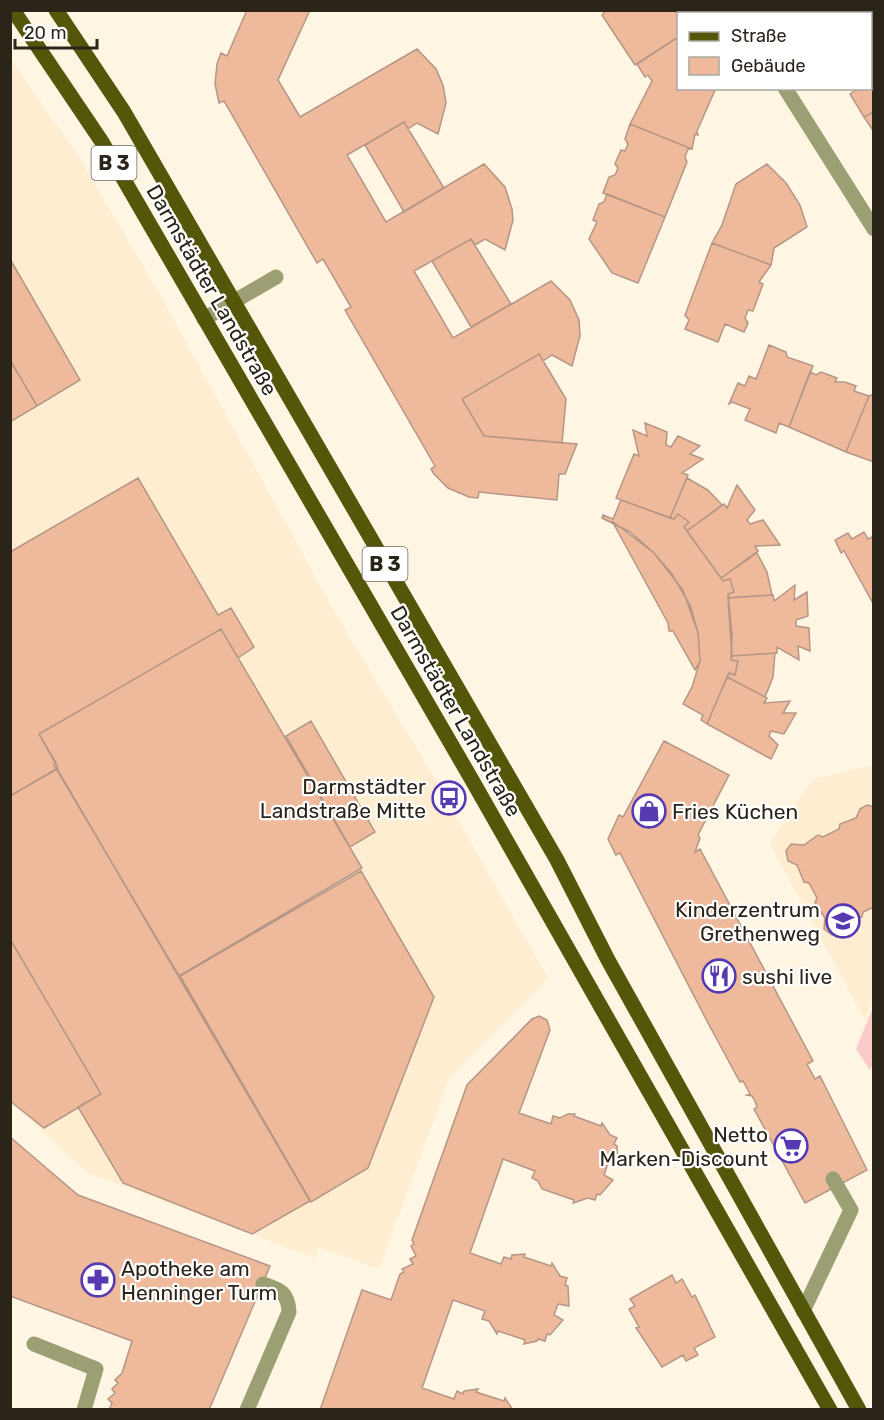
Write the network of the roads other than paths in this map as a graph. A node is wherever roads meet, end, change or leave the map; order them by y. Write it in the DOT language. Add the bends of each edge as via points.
graph roads {
  1 [pos="13,10"];
  2 [pos="56,10"];
  3 [pos="786,90"];
  4 [pos="873,229"];
  5 [pos="276,277"];
  6 [pos="232,301"];
  7 [pos="204,319"];
  8 [pos="833,1179"];
  9 [pos="262,1284"];
  10 [pos="803,1311"];
  11 [pos="34,1344"];
  12 [pos="84,1410"];
  13 [pos="247,1410"];
  14 [pos="830,1410"];
  15 [pos="859,1410"];
  1 -- 7 [label="main road, Darmstädter Landstraße / B 3" via="102,142"];
  2 -- 6 [label="main road, Darmstädter Landstraße / B 3" via="124,112"];
  3 -- 4 [label="street"];
  5 -- 6 [label="street"];
  6 -- 7 [label="street"];
  6 -- 10 [label="main road, Darmstädter Landstraße / B 3" via="557,860 608,960"];
  7 -- 14 [label="main road, Darmstädter Landstraße / B 3"];
  8 -- 10 [label="street" via="851,1210"];
  9 -- 13 [label="street" via="282,1291 288,1298 289,1312"];
  10 -- 15 [label="main road, Darmstädter Landstraße / B 3"];
  11 -- 12 [label="street" via="96,1369"];
}
